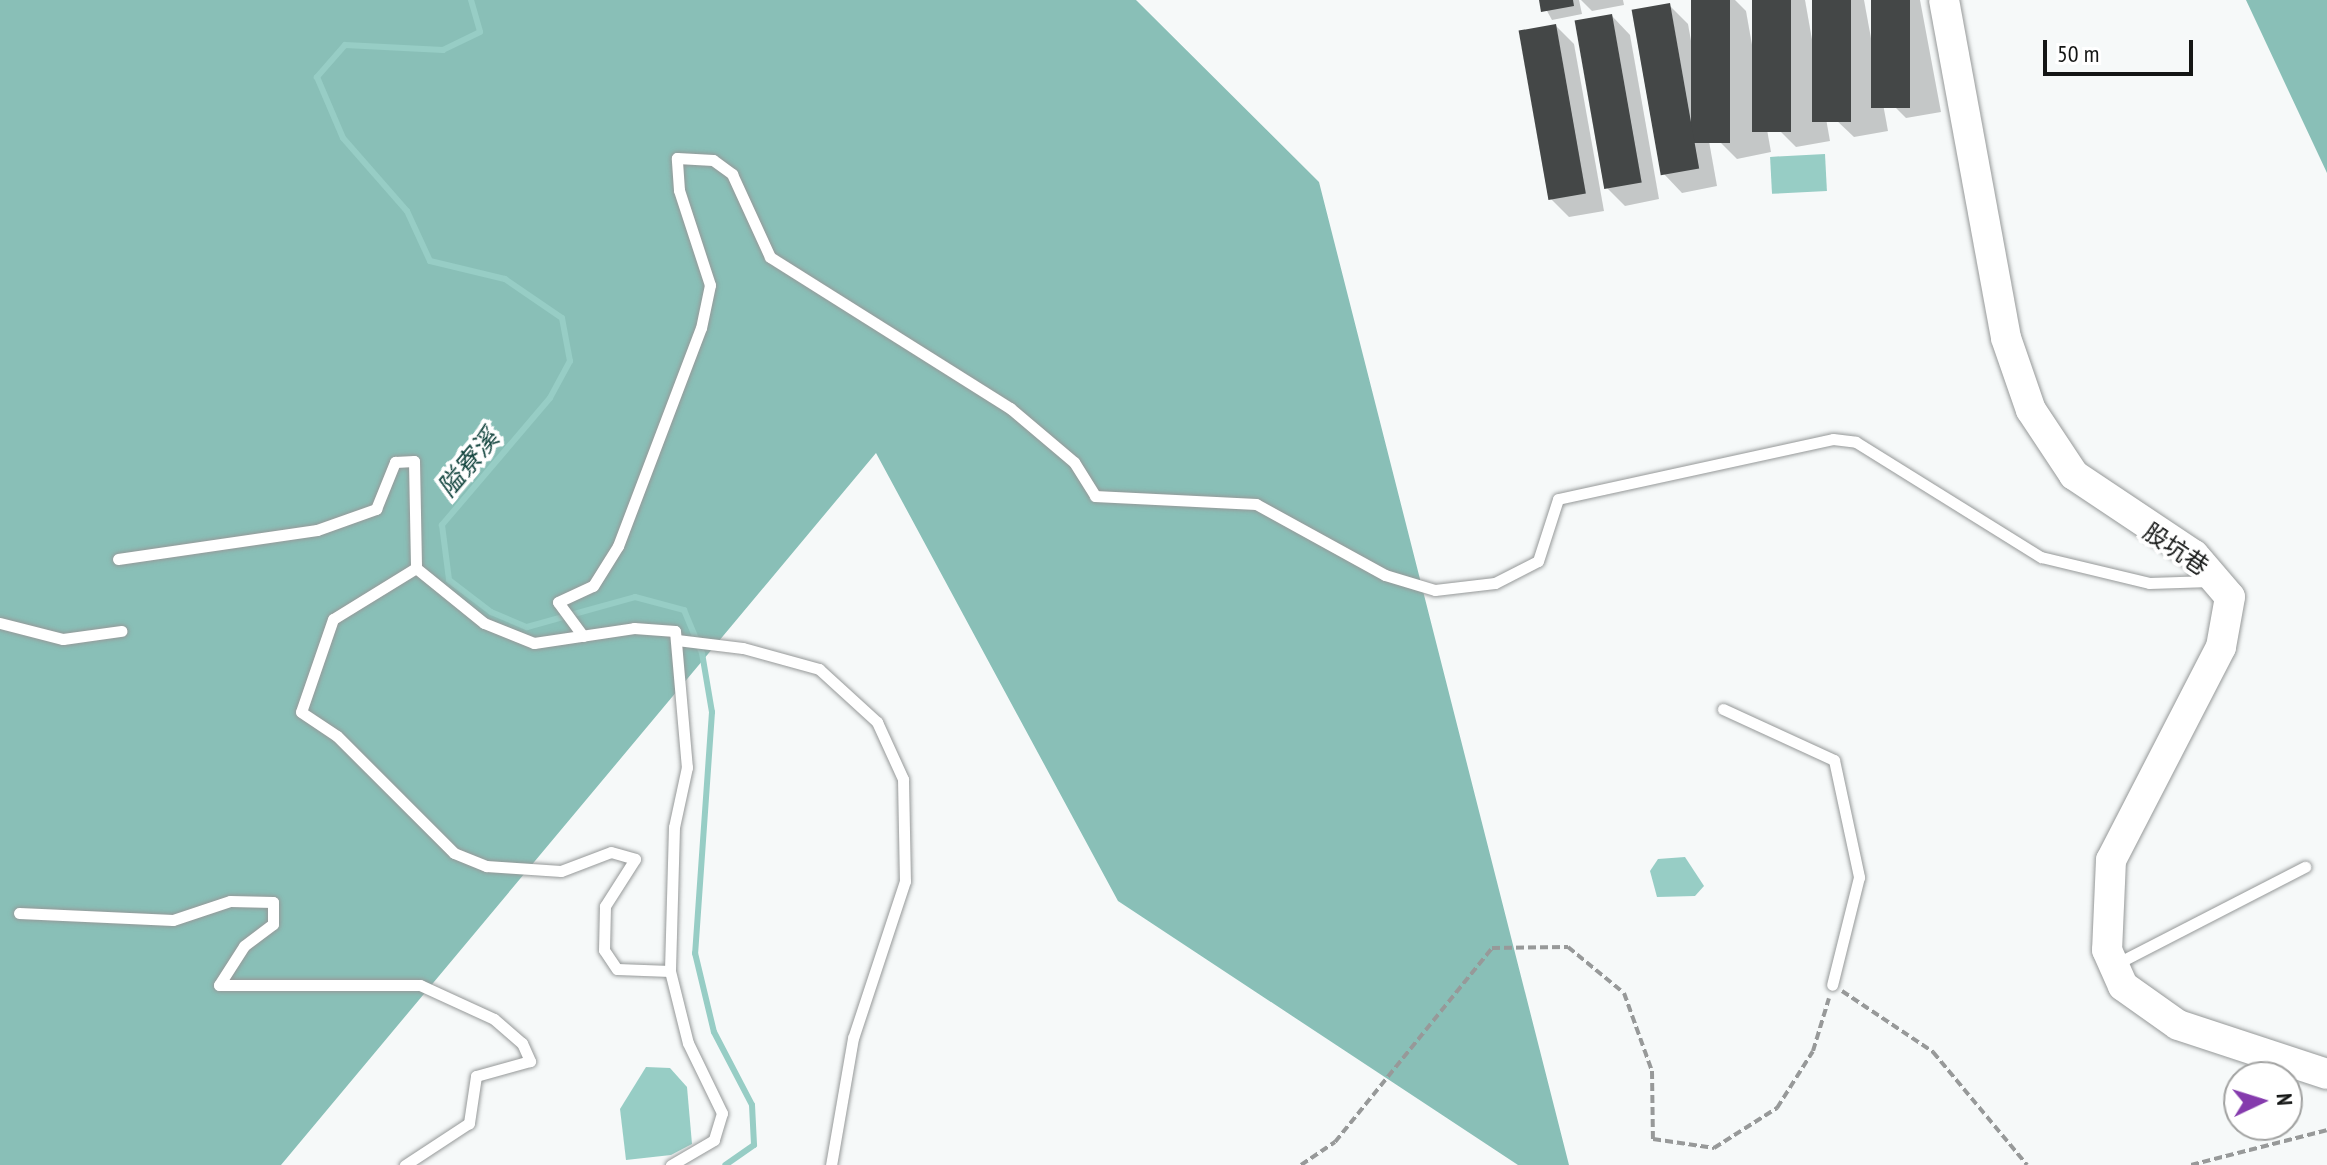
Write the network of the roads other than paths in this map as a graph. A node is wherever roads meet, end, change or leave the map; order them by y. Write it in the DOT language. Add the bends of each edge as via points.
graph roads {
  1 [pos="1944,0"];
  2 [pos="118,559"];
  3 [pos="416,568"];
  4 [pos="2219,580"];
  5 [pos="0,623"];
  6 [pos="121,631"];
  7 [pos="583,636"];
  8 [pos="678,640"];
  9 [pos="1723,709"];
  10 [pos="2305,867"];
  11 [pos="19,913"];
  12 [pos="2114,965"];
  13 [pos="670,971"];
  14 [pos="1832,985"];
  15 [pos="2327,1074"];
  16 [pos="405,1165"];
  17 [pos="671,1165"];
  18 [pos="831,1165"];
  1 -- 4 [label="street, 股坑巷" via="2006,338 2031,410 2074,475 2194,555"];
  2 -- 3 [label="lane" via="317,530 376,509 395,462 414,461"];
  3 -- 7 [label="lane" via="484,623 534,643"];
  3 -- 13 [label="lane" via="333,619 301,712 337,736 454,853 486,866 561,871 611,852 635,859 605,906 604,950 617,969"];
  4 -- 7 [label="lane" via="2149,583 2041,557 1856,442 1833,439 1558,499 1538,561 1495,583 1435,590 1385,575 1256,504 1095,496 1074,462 1010,408 770,257 732,174 713,160 677,158 679,190 710,285 701,328 618,546 593,586 558,602"];
  4 -- 12 [label="street, 股坑巷" via="2230,597 2226,634 2111,860 2103,910"];
  5 -- 6 [label="lane" via="63,639"];
  7 -- 8 [label="lane" via="634,628 675,631"];
  8 -- 13 [label="lane" via="687,767 674,827"];
  8 -- 18 [label="lane" via="743,648 819,669 877,722 903,779 905,881 853,1038"];
  9 -- 14 [label="lane" via="1834,760 1859,877"];
  10 -- 12 [label="lane"];
  11 -- 16 [label="lane" via="173,920 230,901 273,902 273,924 244,946 219,985 420,985 494,1019 522,1043 530,1061 476,1076 469,1123"];
  12 -- 15 [label="street, 股坑巷" via="2123,986 2178,1025"];
  13 -- 17 [label="lane" via="688,1043 722,1113 714,1140"];
}
